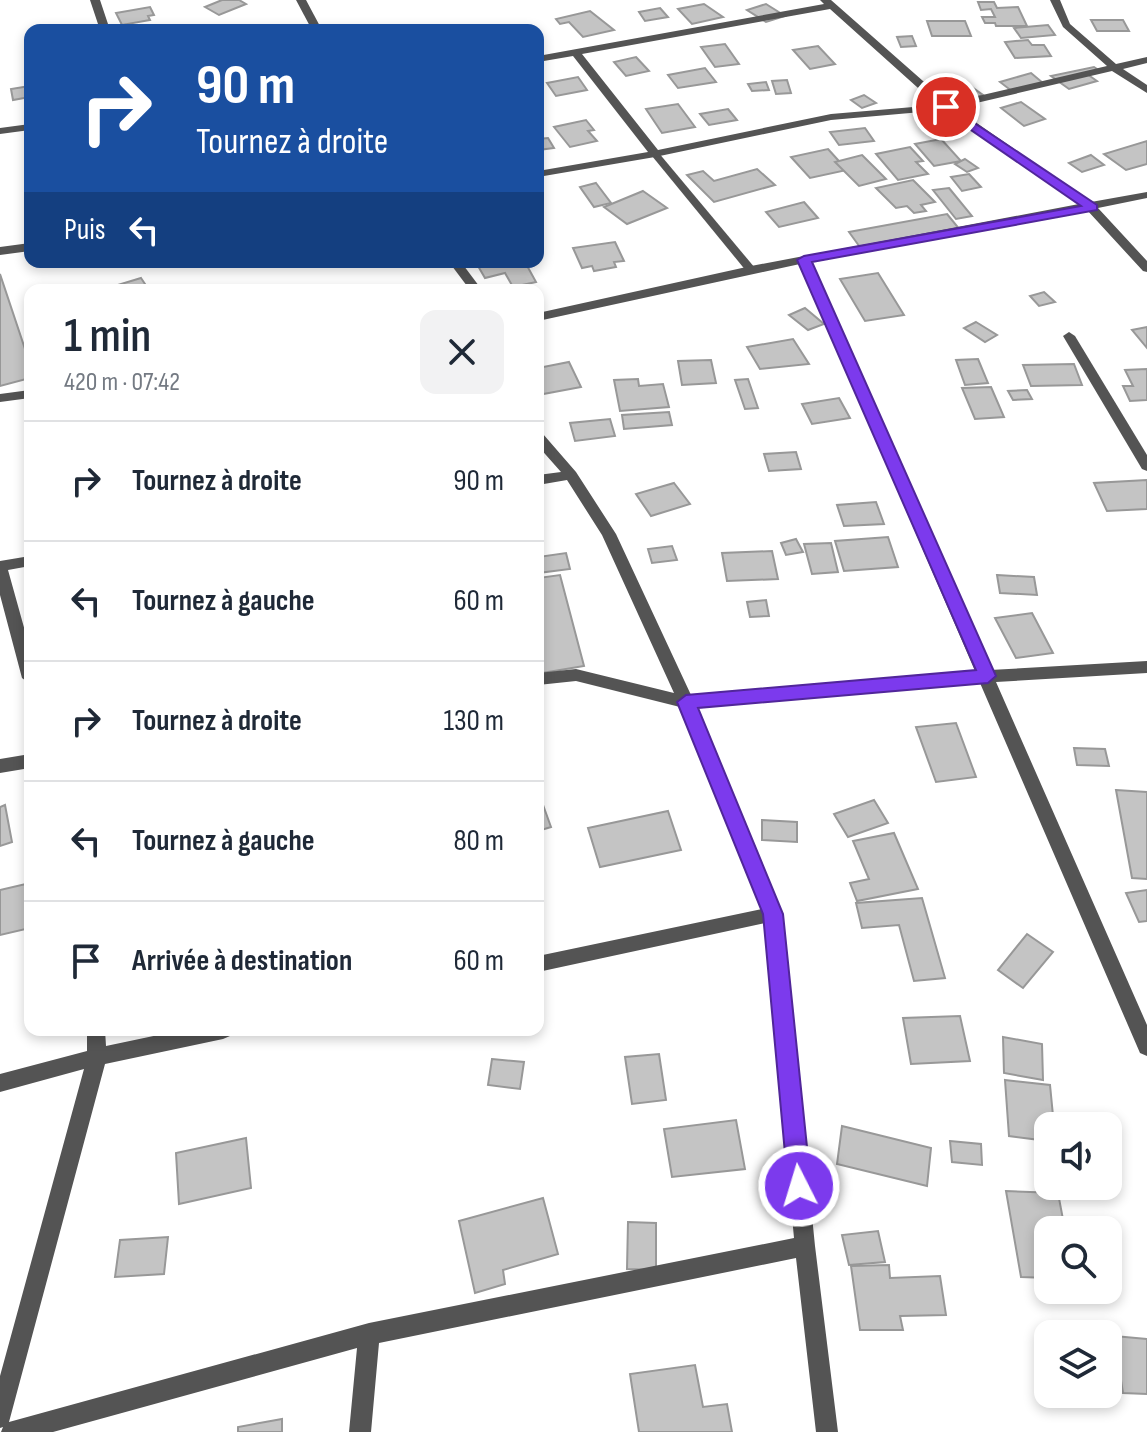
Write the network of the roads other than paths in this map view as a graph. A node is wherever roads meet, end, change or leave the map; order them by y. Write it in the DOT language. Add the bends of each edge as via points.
graph roads {
  1 [pos="95,0"];
  2 [pos="301,0"];
  3 [pos="1055,0"];
  4 [pos="828,3"];
  5 [pos="103,24"];
  6 [pos="314,24"];
  7 [pos="576,53"];
  8 [pos="544,58"];
  9 [pos="1147,60"];
  10 [pos="1116,69"];
  11 [pos="1147,90"];
  12 [pos="946,107"];
  13 [pos="24,128"];
  14 [pos="0,131"];
  15 [pos="655,154"];
  16 [pos="544,173"];
  17 [pos="1147,195"];
  18 [pos="1092,208"];
  19 [pos="24,248"];
  20 [pos="0,251"];
  21 [pos="804,260"];
  22 [pos="1147,268"];
  23 [pos="751,270"];
  24 [pos="544,316"];
  25 [pos="1069,336"];
  26 [pos="24,395"];
  27 [pos="0,398"];
  28 [pos="544,444"];
  29 [pos="1147,466"];
  30 [pos="571,475"];
  31 [pos="544,479"];
  32 [pos="24,562"];
  33 [pos="0,567"];
  34 [pos="24,656"];
  35 [pos="1147,667"];
  36 [pos="988,676"];
  37 [pos="544,678"];
  38 [pos="686,702"];
  39 [pos="24,762"];
  40 [pos="0,766"];
  41 [pos="773,914"];
  42 [pos="544,963"];
  43 [pos="96,1036"];
  44 [pos="195,1036"];
  45 [pos="1147,1047"];
  46 [pos="97,1057"];
  47 [pos="0,1083"];
  48 [pos="805,1246"];
  49 [pos="369,1334"];
  50 [pos="0,1417"];
  51 [pos="12,1432"];
  52 [pos="360,1432"];
  53 [pos="827,1432"];
  1 -- 5 [label="street"];
  2 -- 6 [label="street"];
  3 -- 10 [label="street" via="1066,25"];
  4 -- 7 [label="street"];
  4 -- 12 [label="street"];
  7 -- 8 [label="street"];
  7 -- 15 [label="street"];
  9 -- 10 [label="street"];
  10 -- 11 [label="street"];
  10 -- 12 [label="street"];
  12 -- 15 [label="street" via="831,117"];
  12 -- 18 [label="street"];
  13 -- 14 [label="street"];
  15 -- 16 [label="street"];
  15 -- 23 [label="lane"];
  17 -- 18 [label="street"];
  18 -- 21 [label="street"];
  18 -- 22 [label="street"];
  19 -- 20 [label="street"];
  21 -- 23 [label="street"];
  21 -- 36 [label="street"];
  23 -- 24 [label="street"];
  25 -- 29 [label="street"];
  26 -- 27 [label="street"];
  28 -- 30 [label="street"];
  30 -- 31 [label="street"];
  30 -- 38 [label="street" via="609,534"];
  32 -- 33 [label="street"];
  33 -- 34 [label="street"];
  35 -- 36 [label="street"];
  36 -- 38 [label="street"];
  36 -- 45 [label="street"];
  37 -- 38 [label="street" via="576,675"];
  38 -- 41 [label="street"];
  39 -- 40 [label="street"];
  41 -- 42 [label="street"];
  41 -- 48 [label="street"];
  43 -- 46 [label="street"];
  44 -- 46 [label="street"];
  46 -- 47 [label="street"];
  46 -- 50 [label="street"];
  48 -- 49 [label="street"];
  48 -- 53 [label="street"];
  49 -- 51 [label="street"];
  49 -- 52 [label="street"];
}
